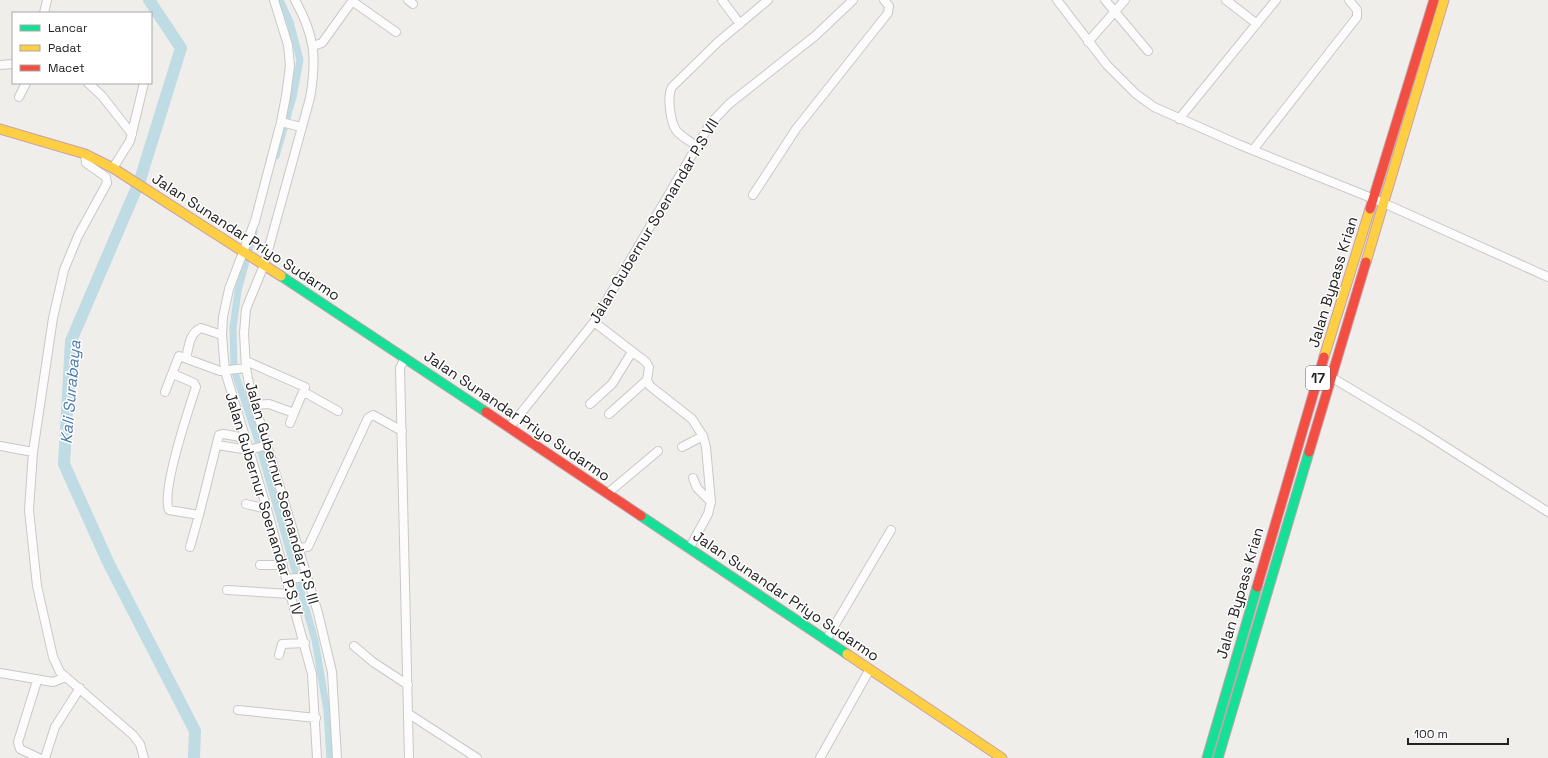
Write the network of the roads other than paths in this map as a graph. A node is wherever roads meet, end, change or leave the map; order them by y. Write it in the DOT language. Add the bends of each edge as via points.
graph roads {
  1 [pos="47,0"];
  2 [pos="274,0"];
  3 [pos="295,0"];
  4 [pos="768,0"];
  5 [pos="853,0"];
  6 [pos="884,0"];
  7 [pos="1058,0"];
  8 [pos="1105,0"];
  9 [pos="1125,0"];
  10 [pos="1226,0"];
  11 [pos="1276,0"];
  12 [pos="1348,0"];
  13 [pos="1434,0"];
  14 [pos="1444,0"];
  15 [pos="353,1"];
  16 [pos="723,1"];
  17 [pos="44,12"];
  18 [pos="1115,12"];
  19 [pos="740,24"];
  20 [pos="1257,24"];
  21 [pos="396,32"];
  22 [pos="1088,42"];
  23 [pos="313,46"];
  24 [pos="1148,51"];
  25 [pos="12,64"];
  26 [pos="0,65"];
  27 [pos="26,84"];
  28 [pos="89,84"];
  29 [pos="144,84"];
  30 [pos="19,97"];
  31 [pos="1179,119"];
  32 [pos="283,123"];
  33 [pos="299,127"];
  34 [pos="0,129"];
  35 [pos="132,134"];
  36 [pos="696,146"];
  37 [pos="1253,150"];
  38 [pos="84,154"];
  39 [pos="115,169"];
  40 [pos="753,195"];
  41 [pos="1373,198"];
  42 [pos="1384,203"];
  43 [pos="244,252"];
  44 [pos="262,264"];
  45 [pos="1548,277"];
  46 [pos="594,322"];
  47 [pos="222,335"];
  48 [pos="632,352"];
  49 [pos="186,358"];
  50 [pos="405,358"];
  51 [pos="244,366"];
  52 [pos="226,371"];
  53 [pos="173,374"];
  54 [pos="1331,377"];
  55 [pos="647,380"];
  56 [pos="166,392"];
  57 [pos="304,392"];
  58 [pos="590,404"];
  59 [pos="254,405"];
  60 [pos="338,411"];
  61 [pos="294,413"];
  62 [pos="609,414"];
  63 [pos="290,423"];
  64 [pos="509,428"];
  65 [pos="402,431"];
  66 [pos="703,436"];
  67 [pos="245,438"];
  68 [pos="217,445"];
  69 [pos="0,446"];
  70 [pos="266,446"];
  71 [pos="682,447"];
  72 [pos="250,450"];
  73 [pos="658,451"];
  74 [pos="33,452"];
  75 [pos="693,478"];
  76 [pos="608,493"];
  77 [pos="710,502"];
  78 [pos="246,504"];
  79 [pos="267,509"];
  80 [pos="1548,512"];
  81 [pos="198,515"];
  82 [pos="891,530"];
  83 [pos="190,547"];
  84 [pos="690,547"];
  85 [pos="298,548"];
  86 [pos="260,565"];
  87 [pos="283,565"];
  88 [pos="304,577"];
  89 [pos="289,579"];
  90 [pos="227,590"];
  91 [pos="290,594"];
  92 [pos="826,640"];
  93 [pos="305,643"];
  94 [pos="354,646"];
  95 [pos="279,656"];
  96 [pos="870,669"];
  97 [pos="0,673"];
  98 [pos="66,677"];
  99 [pos="37,681"];
  100 [pos="408,685"];
  101 [pos="80,688"];
  102 [pos="238,710"];
  103 [pos="409,714"];
  104 [pos="316,718"];
  105 [pos="38,758"];
  106 [pos="45,758"];
  107 [pos="144,758"];
  108 [pos="317,758"];
  109 [pos="337,758"];
  110 [pos="408,758"];
  111 [pos="477,758"];
  112 [pos="820,758"];
  113 [pos="1002,758"];
  114 [pos="1207,758"];
  115 [pos="1218,758"];
  1 -- 17 [label="street"];
  2 -- 32 [label="street, Jalan Gubernur Soenandar P.S IV" via="290,57"];
  3 -- 23 [label="street, Jalan Gubernur Soenandar P.S III" via="303,13"];
  4 -- 19 [label="street"];
  5 -- 36 [label="street, Jalan Gubernur Soenandar P.S VII" via="815,36 729,104 710,124"];
  6 -- 40 [label="street" via="889,6 888,13 796,129"];
  7 -- 22 [label="street"];
  8 -- 18 [label="street"];
  9 -- 18 [label="street"];
  10 -- 20 [label="street"];
  11 -- 20 [label="street"];
  12 -- 37 [label="street" via="1357,10 1357,17"];
  13 -- 41 [label="highway, Jalan Bypass Krian / 17"];
  14 -- 42 [label="highway, Jalan Bypass Krian / 17"];
  15 -- 21 [label="street"];
  15 -- 23 [label="street" via="322,43"];
  16 -- 19 [label="street"];
  18 -- 22 [label="street"];
  18 -- 24 [label="street"];
  19 -- 36 [label="street" via="718,42 669,92 668,98 676,130"];
  20 -- 31 [label="street"];
  22 -- 31 [label="street" via="1136,94 1154,107"];
  23 -- 33 [label="street, Jalan Gubernur Soenandar P.S III" via="315,70 310,98"];
  25 -- 26 [label="street"];
  27 -- 30 [label="street"];
  28 -- 35 [label="street"];
  29 -- 35 [label="street"];
  31 -- 37 [label="street"];
  32 -- 33 [label="street"];
  32 -- 43 [label="street, Jalan Gubernur Soenandar P.S IV"];
  33 -- 44 [label="street, Jalan Gubernur Soenandar P.S III"];
  34 -- 38 [label="highway, Jalan Sunandar Priyo Sudarmo"];
  35 -- 39 [label="street"];
  36 -- 46 [label="street, Jalan Gubernur Soenandar P.S VII"];
  37 -- 41 [label="street"];
  38 -- 39 [label="highway, Jalan Sunandar Priyo Sudarmo"];
  38 -- 74 [label="street" via="86,163 106,177 108,183 78,236 64,270 53,318"];
  39 -- 43 [label="highway, Jalan Sunandar Priyo Sudarmo"];
  41 -- 42 [label="street"];
  41 -- 114 [label="highway, Jalan Bypass Krian / 17"];
  42 -- 45 [label="street"];
  42 -- 54 [label="highway, Jalan Bypass Krian / 17"];
  43 -- 44 [label="highway, Jalan Sunandar Priyo Sudarmo"];
  43 -- 47 [label="street, Jalan Gubernur Soenandar P.S IV" via="228,288"];
  44 -- 50 [label="highway, Jalan Sunandar Priyo Sudarmo"];
  44 -- 51 [label="street, Jalan Gubernur Soenandar P.S III" via="246,309"];
  46 -- 48 [label="street"];
  46 -- 64 [label="street, Jalan Gubernur Soenandar P.S VII"];
  47 -- 49 [label="street" via="201,328 191,337"];
  47 -- 52 [label="street, Jalan Gubernur Soenandar P.S IV"];
  48 -- 55 [label="street" via="648,364"];
  48 -- 58 [label="street" via="612,384"];
  49 -- 52 [label="street" via="197,364"];
  49 -- 53 [label="street" via="181,355 178,357"];
  50 -- 64 [label="highway, Jalan Sunandar Priyo Sudarmo"];
  50 -- 65 [label="street" via="400,368"];
  51 -- 52 [label="street"];
  51 -- 57 [label="street" via="303,385"];
  51 -- 59 [label="street, Jalan Gubernur Soenandar P.S III"];
  52 -- 67 [label="street, Jalan Gubernur Soenandar P.S IV"];
  53 -- 56 [label="street"];
  53 -- 81 [label="street" via="196,387 178,441 168,508"];
  54 -- 80 [label="street"];
  54 -- 115 [label="highway, Jalan Bypass Krian / 17"];
  55 -- 62 [label="street"];
  55 -- 66 [label="street" via="650,386 692,419"];
  57 -- 60 [label="street"];
  57 -- 61 [label="street"];
  59 -- 61 [label="street" via="270,404"];
  59 -- 70 [label="street, Jalan Gubernur Soenandar P.S III"];
  61 -- 63 [label="street"];
  64 -- 76 [label="highway, Jalan Sunandar Priyo Sudarmo"];
  65 -- 85 [label="street" via="373,415 368,418 308,547"];
  65 -- 100 [label="street"];
  66 -- 71 [label="street"];
  66 -- 77 [label="street"];
  67 -- 68 [label="street" via="220,434"];
  67 -- 72 [label="street, Jalan Gubernur Soenandar P.S IV"];
  68 -- 72 [label="street"];
  68 -- 81 [label="street"];
  69 -- 74 [label="street"];
  70 -- 72 [label="street"];
  70 -- 85 [label="street, Jalan Gubernur Soenandar P.S III"];
  72 -- 79 [label="street, Jalan Gubernur Soenandar P.S IV"];
  73 -- 76 [label="street"];
  74 -- 98 [label="street" via="29,510 37,586 53,656 60,672"];
  75 -- 77 [label="street" via="697,488"];
  76 -- 84 [label="highway, Jalan Sunandar Priyo Sudarmo"];
  77 -- 84 [label="street" via="708,514"];
  78 -- 79 [label="street"];
  79 -- 87 [label="street, Jalan Gubernur Soenandar P.S IV"];
  81 -- 83 [label="street"];
  82 -- 92 [label="street"];
  84 -- 92 [label="highway, Jalan Sunandar Priyo Sudarmo"];
  85 -- 88 [label="street, Jalan Gubernur Soenandar P.S III"];
  86 -- 87 [label="street"];
  87 -- 89 [label="street, Jalan Gubernur Soenandar P.S IV"];
  88 -- 89 [label="street"];
  88 -- 109 [label="street, Jalan Gubernur Soenandar P.S III" via="332,672"];
  89 -- 91 [label="street, Jalan Gubernur Soenandar P.S IV"];
  90 -- 91 [label="street"];
  91 -- 93 [label="street, Jalan Gubernur Soenandar P.S IV"];
  92 -- 96 [label="highway, Jalan Sunandar Priyo Sudarmo"];
  93 -- 95 [label="street" via="282,644"];
  93 -- 104 [label="street, Jalan Gubernur Soenandar P.S IV" via="312,674"];
  94 -- 100 [label="street"];
  96 -- 112 [label="street"];
  96 -- 113 [label="highway, Jalan Sunandar Priyo Sudarmo"];
  97 -- 99 [label="street"];
  98 -- 99 [label="street" via="54,682"];
  98 -- 101 [label="street"];
  99 -- 105 [label="street" via="18,742 20,749"];
  100 -- 103 [label="street"];
  101 -- 106 [label="street" via="55,727"];
  101 -- 107 [label="street" via="132,735 140,744"];
  102 -- 104 [label="street"];
  103 -- 110 [label="street"];
  103 -- 111 [label="street"];
  104 -- 108 [label="street, Jalan Gubernur Soenandar P.S IV"];
}
